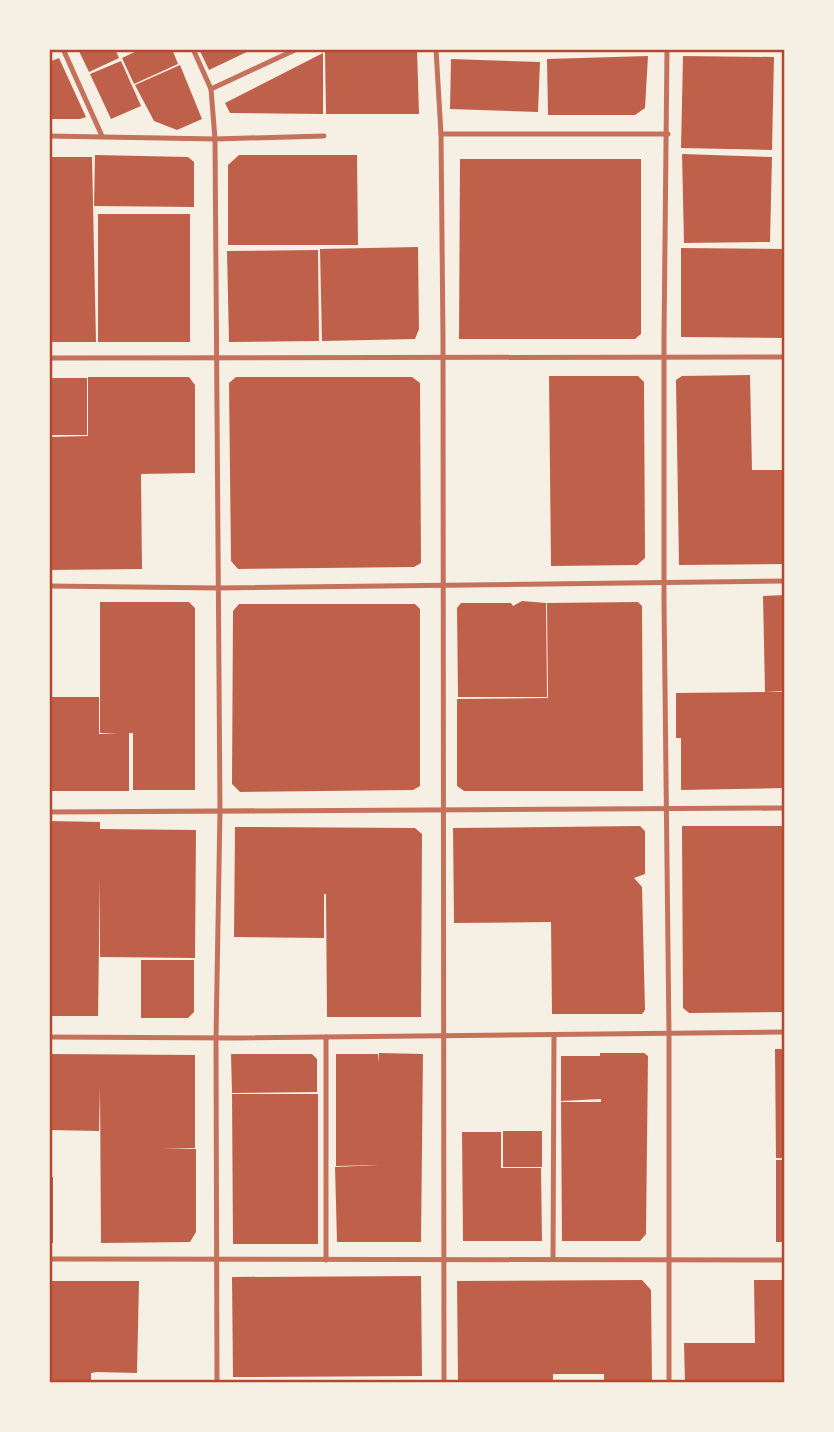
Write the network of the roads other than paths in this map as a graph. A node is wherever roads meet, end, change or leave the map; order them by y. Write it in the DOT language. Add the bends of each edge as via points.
graph roads {
  1 [pos="63,49"];
  2 [pos="193,49"];
  3 [pos="297,49"];
  4 [pos="436,49"];
  5 [pos="667,49"];
  6 [pos="211,89"];
  7 [pos="441,134"];
  8 [pos="668,134"];
  9 [pos="49,136"];
  10 [pos="102,136"];
  11 [pos="324,136"];
  12 [pos="215,139"];
  13 [pos="443,357"];
  14 [pos="785,357"];
  15 [pos="49,358"];
  16 [pos="216,358"];
  17 [pos="664,358"];
  18 [pos="785,580"];
  19 [pos="664,582"];
  20 [pos="49,586"];
  21 [pos="443,586"];
  22 [pos="218,588"];
  23 [pos="785,808"];
  24 [pos="666,809"];
  25 [pos="442,810"];
  26 [pos="220,811"];
  27 [pos="49,812"];
  28 [pos="785,1032"];
  29 [pos="669,1035"];
  30 [pos="443,1036"];
  31 [pos="554,1036"];
  32 [pos="49,1037"];
  33 [pos="326,1037"];
  34 [pos="216,1038"];
  35 [pos="49,1259"];
  36 [pos="216,1259"];
  37 [pos="553,1259"];
  38 [pos="326,1260"];
  39 [pos="669,1260"];
  40 [pos="785,1260"];
  41 [pos="443,1261"];
  42 [pos="217,1383"];
  43 [pos="444,1383"];
  44 [pos="669,1383"];
  1 -- 10 [label="street"];
  2 -- 6 [label="street"];
  3 -- 6 [label="street"];
  4 -- 7 [label="street"];
  5 -- 8 [label="street"];
  6 -- 12 [label="street"];
  7 -- 8 [label="street"];
  7 -- 13 [label="street"];
  8 -- 17 [label="street"];
  9 -- 10 [label="street"];
  10 -- 12 [label="street"];
  11 -- 12 [label="street"];
  12 -- 16 [label="street"];
  13 -- 16 [label="street"];
  13 -- 17 [label="street"];
  13 -- 21 [label="street"];
  14 -- 17 [label="street"];
  15 -- 16 [label="street"];
  16 -- 22 [label="street"];
  17 -- 19 [label="street"];
  18 -- 19 [label="street"];
  19 -- 21 [label="street"];
  19 -- 24 [label="street"];
  20 -- 22 [label="street"];
  21 -- 22 [label="street"];
  21 -- 25 [label="street"];
  22 -- 26 [label="street"];
  23 -- 24 [label="street"];
  24 -- 25 [label="street"];
  24 -- 29 [label="street"];
  25 -- 26 [label="street"];
  25 -- 30 [label="street"];
  26 -- 27 [label="street"];
  26 -- 34 [label="street"];
  28 -- 29 [label="street"];
  29 -- 31 [label="street"];
  29 -- 39 [label="street"];
  30 -- 31 [label="street"];
  30 -- 33 [label="street"];
  30 -- 41 [label="street"];
  31 -- 37 [label="street"];
  32 -- 34 [label="street"];
  33 -- 34 [label="street"];
  33 -- 38 [label="street"];
  34 -- 36 [label="street"];
  35 -- 36 [label="street"];
  36 -- 38 [label="street"];
  36 -- 42 [label="street"];
  37 -- 39 [label="street"];
  37 -- 41 [label="street"];
  38 -- 41 [label="street"];
  39 -- 40 [label="street"];
  39 -- 44 [label="street"];
  41 -- 43 [label="street"];
}
